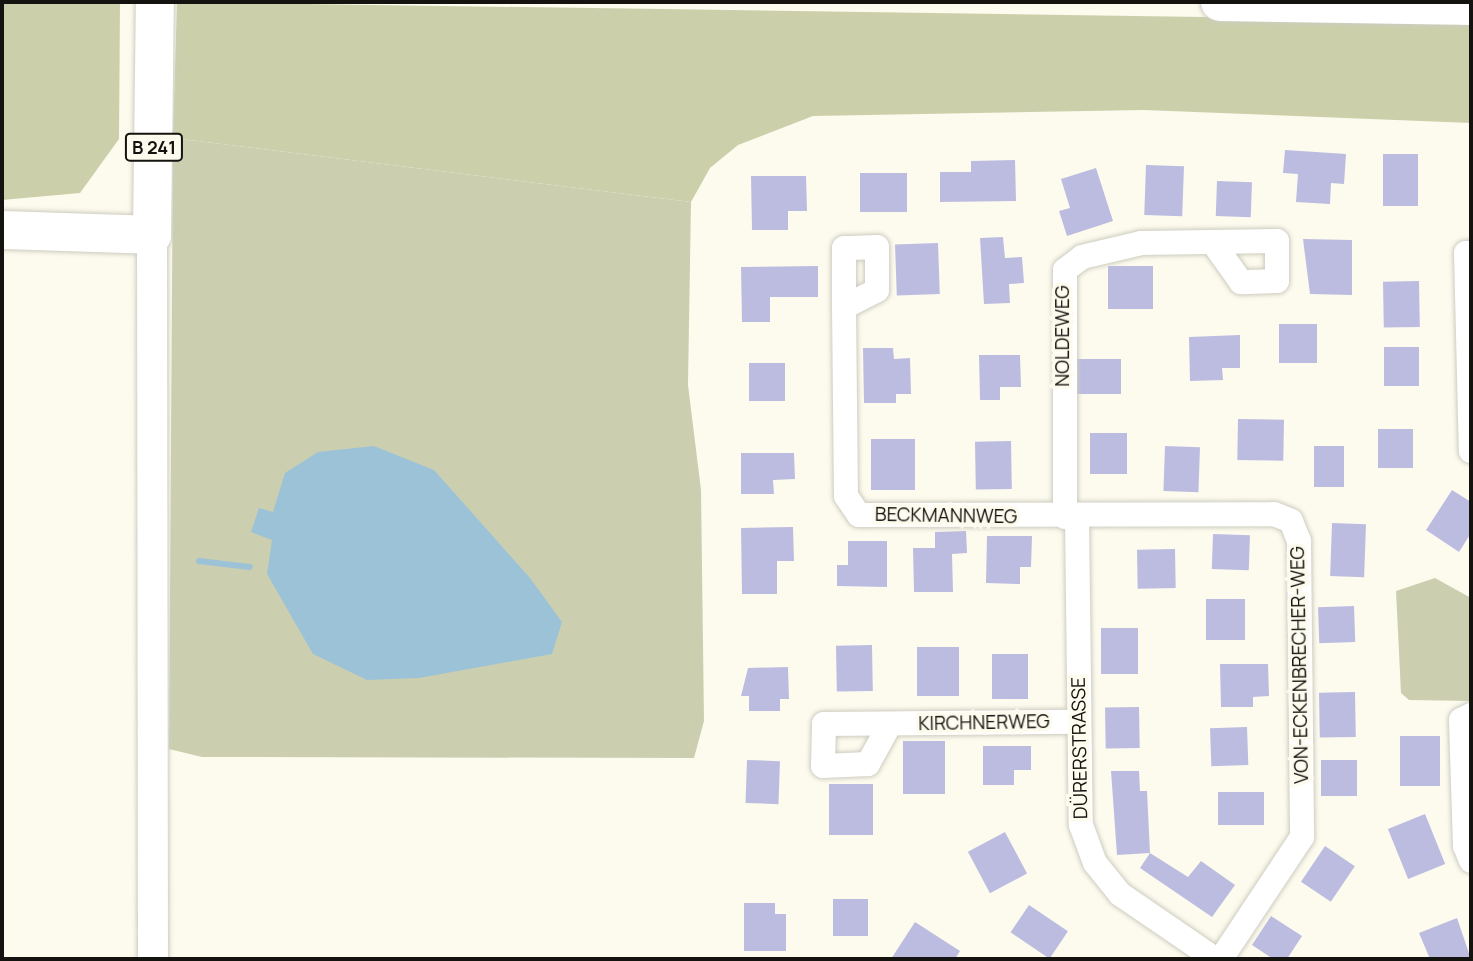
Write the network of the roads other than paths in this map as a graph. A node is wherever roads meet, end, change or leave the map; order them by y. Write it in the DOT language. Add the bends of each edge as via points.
graph roads {
  1 [pos="155,2"];
  2 [pos="1220,2"];
  3 [pos="1471,6"];
  4 [pos="2,230"];
  5 [pos="152,236"];
  6 [pos="1214,244"];
  7 [pos="1471,253"];
  8 [pos="844,307"];
  9 [pos="1470,310"];
  10 [pos="1471,451"];
  11 [pos="1071,517"];
  12 [pos="1471,715"];
  13 [pos="1078,722"];
  14 [pos="890,724"];
  15 [pos="1468,778"];
  16 [pos="1471,861"];
  17 [pos="153,959"];
  18 [pos="1215,959"];
  19 [pos="1221,959"];
  1 -- 5 [label="main road, B 241"];
  2 -- 3 [label="main road"];
  4 -- 5 [label="main road"];
  5 -- 17 [label="street"];
  6 -- 11 [label="street, NOLDEWEG" via="1141,243 1082,257 1065,270"];
  7 -- 9 [label="street" via="1466,253"];
  8 -- 11 [label="street, BECKMANNWEG" via="845,496 859,515"];
  9 -- 10 [label="street"];
  11 -- 13 [label="street, DÜRERSTRASSE"];
  11 -- 19 [label="street, VON-ECKENBRECHER-WEG" via="1274,513 1291,520 1299,541 1302,837"];
  12 -- 15 [label="street" via="1461,720"];
  13 -- 14 [label="street, KIRCHNERWEG"];
  13 -- 18 [label="street, DÜRERSTRASSE" via="1081,825 1095,863 1120,894"];
  15 -- 16 [label="street" via="1465,846"];
}
